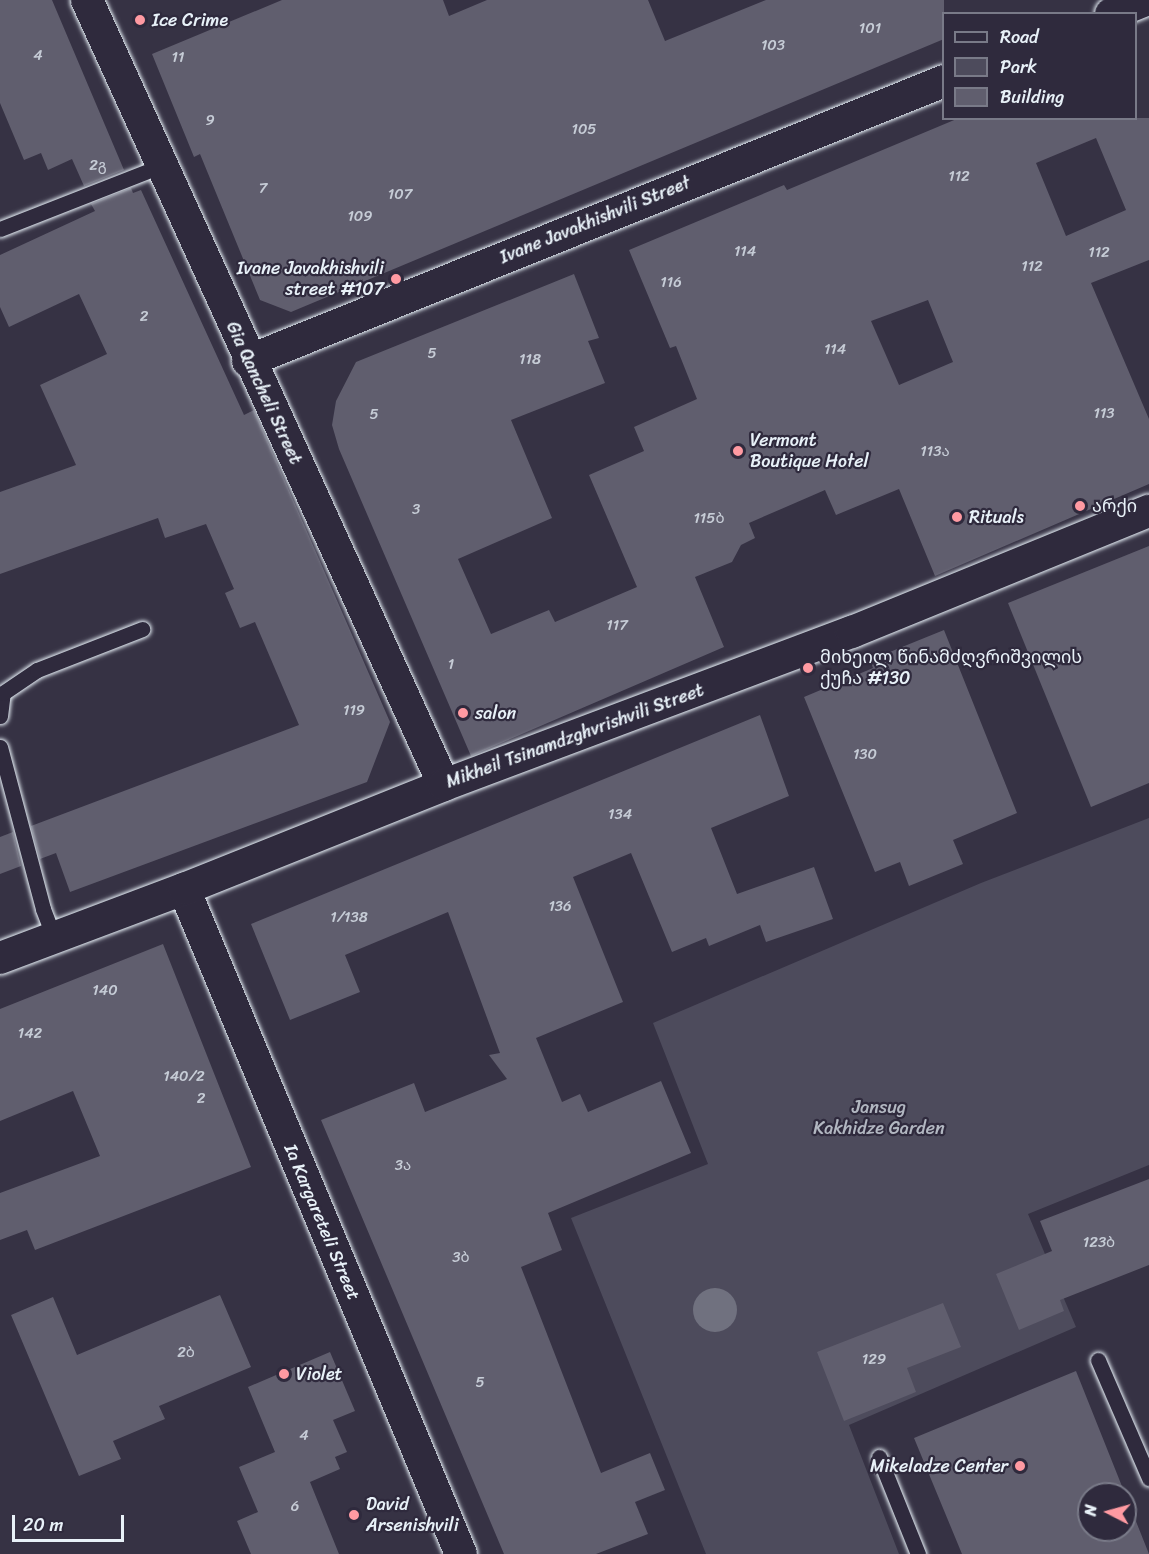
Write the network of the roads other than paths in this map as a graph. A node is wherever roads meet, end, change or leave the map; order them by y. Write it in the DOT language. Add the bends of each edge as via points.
graph roads {
  1 [pos="87,0"];
  2 [pos="1145,0"];
  3 [pos="1116,12"];
  4 [pos="942,82"];
  5 [pos="161,166"];
  6 [pos="0,229"];
  7 [pos="248,361"];
  8 [pos="1149,511"];
  9 [pos="142,629"];
  10 [pos="0,716"];
  11 [pos="0,747"];
  12 [pos="444,784"];
  13 [pos="184,890"];
  14 [pos="54,938"];
  15 [pos="0,957"];
  16 [pos="1098,1360"];
  17 [pos="879,1457"];
  18 [pos="1149,1478"];
  19 [pos="461,1554"];
  20 [pos="918,1554"];
  1 -- 5 [label="street, Gia Qancheli Street"];
  2 -- 3 [label="street"];
  4 -- 7 [label="street, Ivane Javakhishvili Street"];
  5 -- 6 [label="lane"];
  5 -- 7 [label="street, Gia Qancheli Street"];
  7 -- 12 [label="street, Gia Qancheli Street"];
  8 -- 12 [label="street, Mikheil Tsinamdzghvrishvili Street" via="852,633"];
  9 -- 10 [label="lane" via="37,670 3,693"];
  11 -- 14 [label="lane"];
  12 -- 13 [label="street, Mikheil Tsinamdzghvrishvili Street"];
  13 -- 14 [label="street, Mikheil Tsinamdzghvrishvili Street"];
  13 -- 19 [label="street, Ia Kargareteli Street"];
  14 -- 15 [label="street, Mikheil Tsinamdzghvrishvili Street"];
  16 -- 18 [label="lane"];
  17 -- 20 [label="lane"];
}
